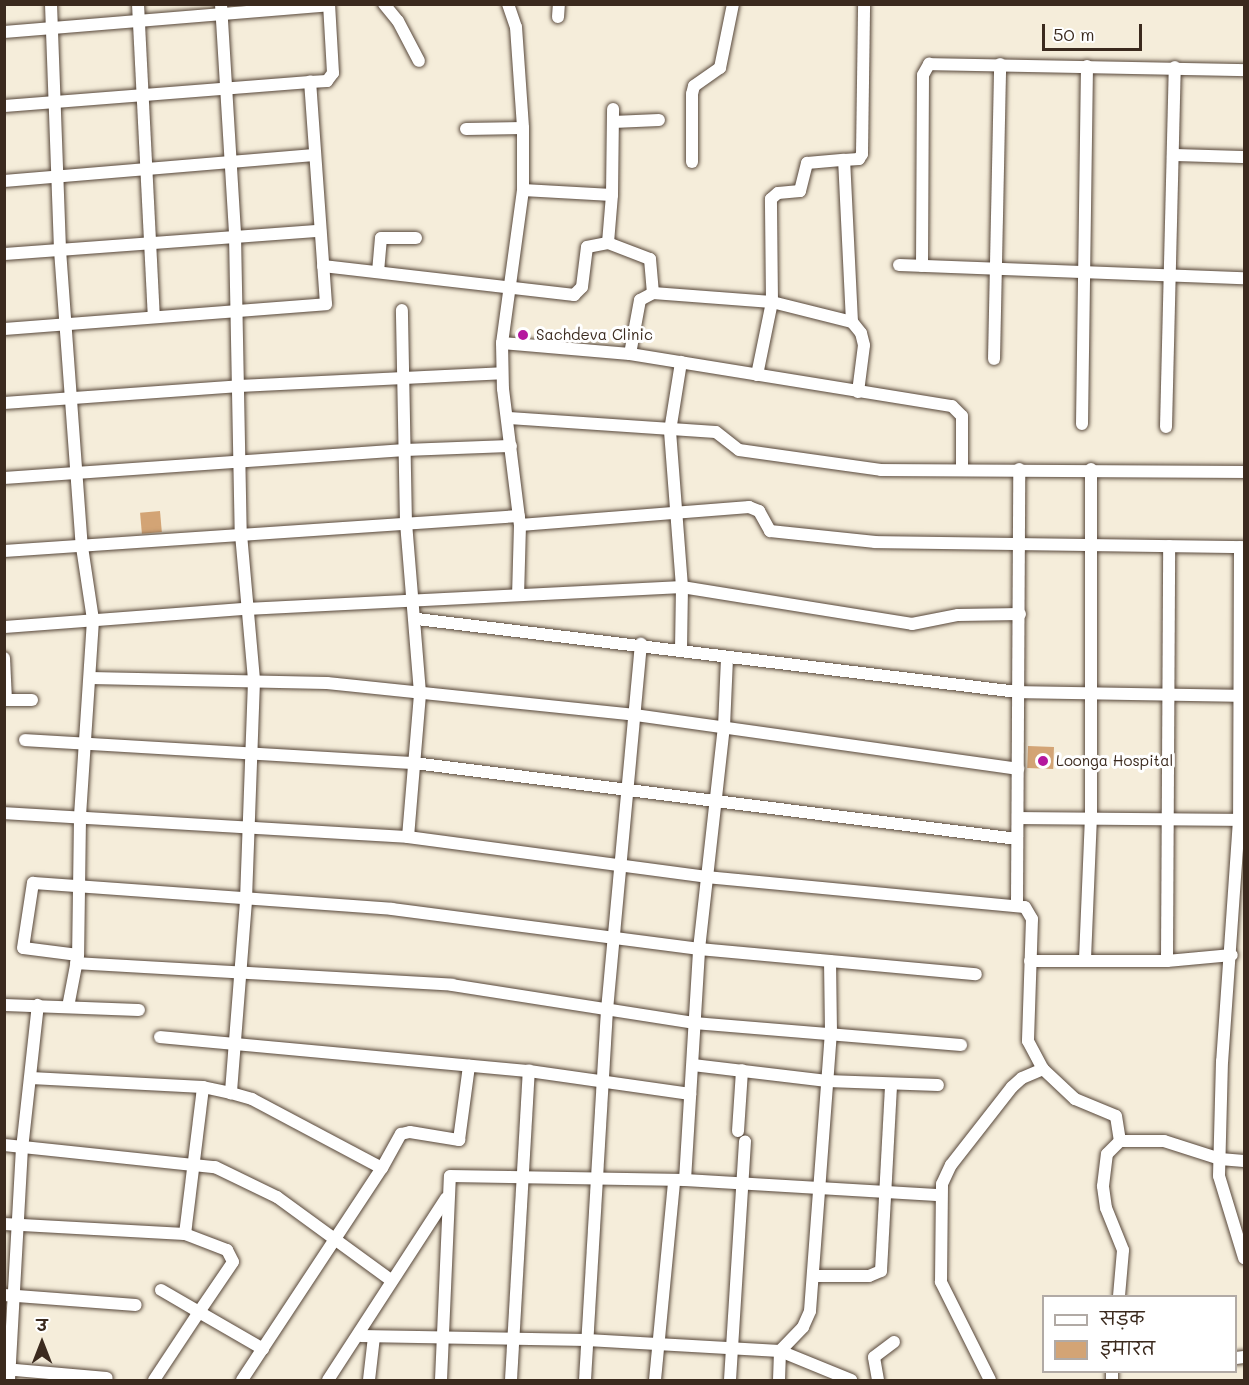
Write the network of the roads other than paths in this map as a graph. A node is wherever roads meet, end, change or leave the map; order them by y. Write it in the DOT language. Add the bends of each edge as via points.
graph roads {
  1 [pos="51,4"];
  2 [pos="138,4"];
  3 [pos="384,4"];
  4 [pos="508,4"];
  5 [pos="734,4"];
  6 [pos="864,4"];
  7 [pos="329,5"];
  8 [pos="222,9"];
  9 [pos="140,20"];
  10 [pos="52,28"];
  11 [pos="4,32"];
  12 [pos="419,61"];
  13 [pos="1000,64"];
  14 [pos="1087,66"];
  15 [pos="1176,67"];
  16 [pos="1245,70"];
  17 [pos="310,82"];
  18 [pos="224,88"];
  19 [pos="143,93"];
  20 [pos="53,102"];
  21 [pos="4,106"];
  22 [pos="613,109"];
  23 [pos="659,120"];
  24 [pos="613,122"];
  25 [pos="523,128"];
  26 [pos="466,129"];
  27 [pos="314,155"];
  28 [pos="1173,155"];
  29 [pos="1245,157"];
  30 [pos="844,160"];
  31 [pos="229,162"];
  32 [pos="692,162"];
  33 [pos="145,170"];
  34 [pos="56,177"];
  35 [pos="4,181"];
  36 [pos="523,190"];
  37 [pos="612,195"];
  38 [pos="321,231"];
  39 [pos="235,235"];
  40 [pos="416,238"];
  41 [pos="149,243"];
  42 [pos="608,243"];
  43 [pos="60,250"];
  44 [pos="4,254"];
  45 [pos="323,266"];
  46 [pos="899,266"];
  47 [pos="922,266"];
  48 [pos="995,269"];
  49 [pos="378,272"];
  50 [pos="1082,272"];
  51 [pos="1170,275"];
  52 [pos="1245,278"];
  53 [pos="511,286"];
  54 [pos="653,293"];
  55 [pos="772,302"];
  56 [pos="237,310"];
  57 [pos="402,310"];
  58 [pos="154,317"];
  59 [pos="852,322"];
  60 [pos="66,324"];
  61 [pos="4,329"];
  62 [pos="502,343"];
  63 [pos="630,354"];
  64 [pos="994,359"];
  65 [pos="681,362"];
  66 [pos="502,373"];
  67 [pos="757,375"];
  68 [pos="402,376"];
  69 [pos="239,386"];
  70 [pos="858,392"];
  71 [pos="74,399"];
  72 [pos="4,403"];
  73 [pos="509,418"];
  74 [pos="1082,424"];
  75 [pos="1166,427"];
  76 [pos="670,431"];
  77 [pos="511,446"];
  78 [pos="405,450"];
  79 [pos="239,461"];
  80 [pos="1019,468"];
  81 [pos="962,469"];
  82 [pos="1091,469"];
  83 [pos="76,472"];
  84 [pos="1245,472"];
  85 [pos="4,478"];
  86 [pos="674,514"];
  87 [pos="520,520"];
  88 [pos="406,524"];
  89 [pos="241,534"];
  90 [pos="1020,546"];
  91 [pos="1169,546"];
  92 [pos="82,547"];
  93 [pos="1092,547"];
  94 [pos="1242,547"];
  95 [pos="4,551"];
  96 [pos="682,587"];
  97 [pos="518,595"];
  98 [pos="415,603"];
  99 [pos="246,609"];
  100 [pos="1020,614"];
  101 [pos="93,620"];
  102 [pos="417,620"];
  103 [pos="4,627"];
  104 [pos="641,644"];
  105 [pos="1242,649"];
  106 [pos="681,650"];
  107 [pos="727,657"];
  108 [pos="4,658"];
  109 [pos="90,678"];
  110 [pos="254,681"];
  111 [pos="1018,692"];
  112 [pos="420,693"];
  113 [pos="1092,695"];
  114 [pos="1166,695"];
  115 [pos="1241,696"];
  116 [pos="5,700"];
  117 [pos="32,700"];
  118 [pos="635,715"];
  119 [pos="724,727"];
  120 [pos="26,740"];
  121 [pos="85,746"];
  122 [pos="252,752"];
  123 [pos="414,764"];
  124 [pos="1018,770"];
  125 [pos="627,788"];
  126 [pos="716,803"];
  127 [pos="4,813"];
  128 [pos="1091,816"];
  129 [pos="80,818"];
  130 [pos="1019,818"];
  131 [pos="1166,818"];
  132 [pos="1242,820"];
  133 [pos="249,828"];
  134 [pos="408,837"];
  135 [pos="1017,840"];
  136 [pos="621,864"];
  137 [pos="706,877"];
  138 [pos="80,887"];
  139 [pos="246,901"];
  140 [pos="1017,905"];
  141 [pos="615,938"];
  142 [pos="699,949"];
  143 [pos="1232,955"];
  144 [pos="77,959"];
  145 [pos="831,961"];
  146 [pos="1030,961"];
  147 [pos="1085,961"];
  148 [pos="1167,961"];
  149 [pos="242,973"];
  150 [pos="976,974"];
  151 [pos="4,1005"];
  152 [pos="38,1005"];
  153 [pos="68,1007"];
  154 [pos="139,1010"];
  155 [pos="607,1010"];
  156 [pos="694,1023"];
  157 [pos="831,1032"];
  158 [pos="160,1037"];
  159 [pos="236,1045"];
  160 [pos="961,1045"];
  161 [pos="693,1065"];
  162 [pos="469,1066"];
  163 [pos="1043,1069"];
  164 [pos="742,1070"];
  165 [pos="530,1071"];
  166 [pos="31,1078"];
  167 [pos="827,1081"];
  168 [pos="605,1083"];
  169 [pos="891,1084"];
  170 [pos="938,1085"];
  171 [pos="203,1088"];
  172 [pos="231,1093"];
  173 [pos="690,1094"];
  174 [pos="1119,1141"];
  175 [pos="4,1145"];
  176 [pos="22,1149"];
  177 [pos="1220,1160"];
  178 [pos="1245,1161"];
  179 [pos="191,1162"];
  180 [pos="382,1168"];
  181 [pos="597,1177"];
  182 [pos="525,1178"];
  183 [pos="680,1180"];
  184 [pos="741,1182"];
  185 [pos="819,1188"];
  186 [pos="886,1190"];
  187 [pos="941,1195"];
  188 [pos="447,1197"];
  189 [pos="4,1224"];
  190 [pos="19,1225"];
  191 [pos="185,1234"];
  192 [pos="333,1242"];
  193 [pos="1245,1258"];
  194 [pos="813,1276"];
  195 [pos="391,1280"];
  196 [pos="161,1290"];
  197 [pos="9,1295"];
  198 [pos="1119,1295"];
  199 [pos="136,1305"];
  200 [pos="199,1312"];
  201 [pos="367,1336"];
  202 [pos="444,1338"];
  203 [pos="512,1340"];
  204 [pos="587,1340"];
  205 [pos="894,1342"];
  206 [pos="656,1344"];
  207 [pos="263,1349"];
  208 [pos="732,1349"];
  209 [pos="780,1351"];
  210 [pos="8,1373"];
  211 [pos="107,1378"];
  212 [pos="154,1380"];
  213 [pos="242,1380"];
  214 [pos="328,1380"];
  215 [pos="369,1380"];
  216 [pos="441,1380"];
  217 [pos="511,1380"];
  218 [pos="585,1380"];
  219 [pos="655,1380"];
  220 [pos="730,1380"];
  221 [pos="779,1380"];
  222 [pos="850,1380"];
  223 [pos="878,1380"];
  224 [pos="990,1380"];
  1 -- 10 [label="street"];
  2 -- 9 [label="street"];
  3 -- 12 [label="street" via="398,21"];
  4 -- 25 [label="street" via="516,27"];
  5 -- 32 [label="street" via="720,68 694,86"];
  6 -- 30 [label="street" via="862,154 859,159"];
  7 -- 8 [label="street"];
  7 -- 17 [label="street" via="333,73 327,81"];
  8 -- 9 [label="street"];
  8 -- 18 [label="street"];
  9 -- 10 [label="street"];
  9 -- 19 [label="street"];
  10 -- 11 [label="street"];
  10 -- 20 [label="street"];
  13 -- 14 [label="street"];
  13 -- 47 [label="street" via="936,63 923,68"];
  13 -- 48 [label="street"];
  14 -- 15 [label="street"];
  14 -- 50 [label="street"];
  15 -- 16 [label="street"];
  15 -- 28 [label="street"];
  17 -- 18 [label="street"];
  17 -- 27 [label="street"];
  18 -- 19 [label="street"];
  18 -- 31 [label="street"];
  19 -- 20 [label="street"];
  19 -- 33 [label="street"];
  20 -- 21 [label="street"];
  20 -- 34 [label="street"];
  22 -- 24 [label="street"];
  23 -- 24 [label="street"];
  24 -- 37 [label="street"];
  25 -- 26 [label="street"];
  25 -- 36 [label="street"];
  27 -- 31 [label="street"];
  27 -- 38 [label="street"];
  28 -- 29 [label="street"];
  28 -- 51 [label="street"];
  30 -- 55 [label="street" via="807,163 800,191 771,199"];
  30 -- 59 [label="street"];
  31 -- 33 [label="street"];
  31 -- 39 [label="street"];
  33 -- 34 [label="street"];
  33 -- 41 [label="street"];
  34 -- 35 [label="street"];
  34 -- 43 [label="street"];
  36 -- 37 [label="street"];
  36 -- 53 [label="street"];
  37 -- 42 [label="street"];
  38 -- 39 [label="street"];
  38 -- 45 [label="street"];
  39 -- 41 [label="street"];
  39 -- 56 [label="street"];
  40 -- 49 [label="street" via="381,238"];
  41 -- 43 [label="street"];
  41 -- 58 [label="street"];
  42 -- 53 [label="street" via="587,247 582,287 574,295"];
  42 -- 54 [label="street" via="650,260"];
  43 -- 44 [label="street"];
  43 -- 60 [label="street"];
  45 -- 49 [label="street"];
  45 -- 56 [label="street" via="326,304"];
  46 -- 47 [label="street"];
  47 -- 48 [label="street"];
  48 -- 50 [label="street"];
  48 -- 64 [label="street"];
  49 -- 53 [label="street"];
  50 -- 51 [label="street"];
  50 -- 74 [label="street"];
  51 -- 52 [label="street"];
  51 -- 75 [label="street"];
  53 -- 62 [label="street"];
  54 -- 55 [label="street"];
  54 -- 63 [label="street" via="640,300"];
  55 -- 59 [label="street"];
  55 -- 67 [label="street"];
  56 -- 58 [label="street"];
  56 -- 69 [label="street"];
  57 -- 68 [label="street"];
  58 -- 60 [label="street"];
  59 -- 70 [label="street" via="864,345"];
  60 -- 61 [label="street"];
  60 -- 71 [label="street"];
  62 -- 63 [label="street"];
  62 -- 66 [label="street"];
  63 -- 65 [label="street"];
  65 -- 67 [label="street"];
  65 -- 76 [label="street"];
  66 -- 68 [label="street"];
  66 -- 73 [label="street"];
  67 -- 70 [label="street"];
  68 -- 69 [label="street"];
  68 -- 78 [label="street"];
  69 -- 71 [label="street"];
  69 -- 79 [label="street"];
  70 -- 81 [label="street" via="956,408 962,416"];
  71 -- 72 [label="street"];
  71 -- 83 [label="street"];
  73 -- 76 [label="street"];
  73 -- 77 [label="street"];
  76 -- 81 [label="street" via="716,432 739,450 881,470"];
  76 -- 86 [label="street"];
  77 -- 78 [label="street"];
  77 -- 87 [label="street"];
  78 -- 79 [label="street"];
  78 -- 88 [label="street"];
  79 -- 83 [label="street"];
  79 -- 89 [label="street"];
  80 -- 81 [label="street"];
  80 -- 82 [label="street"];
  80 -- 90 [label="street"];
  82 -- 84 [label="street"];
  82 -- 93 [label="street"];
  83 -- 85 [label="street"];
  83 -- 92 [label="street"];
  86 -- 87 [label="street"];
  86 -- 90 [label="street" via="754,508 764,527 779,533 875,542"];
  86 -- 96 [label="street"];
  87 -- 88 [label="street"];
  87 -- 97 [label="street"];
  88 -- 89 [label="street"];
  88 -- 98 [label="street"];
  89 -- 92 [label="street"];
  89 -- 99 [label="street"];
  90 -- 93 [label="street"];
  90 -- 100 [label="street"];
  91 -- 93 [label="street"];
  91 -- 94 [label="street"];
  91 -- 114 [label="street"];
  92 -- 95 [label="street"];
  92 -- 101 [label="street"];
  93 -- 113 [label="street"];
  94 -- 105 [label="street"];
  96 -- 97 [label="street"];
  96 -- 100 [label="street" via="912,624 958,615"];
  96 -- 106 [label="street"];
  97 -- 98 [label="street"];
  98 -- 99 [label="street"];
  98 -- 102 [label="street"];
  99 -- 101 [label="street"];
  99 -- 110 [label="street"];
  100 -- 111 [label="street"];
  101 -- 103 [label="street"];
  101 -- 109 [label="street"];
  102 -- 104 [label="street"];
  102 -- 112 [label="street"];
  104 -- 106 [label="street"];
  104 -- 118 [label="street"];
  105 -- 115 [label="street"];
  106 -- 107 [label="street"];
  107 -- 111 [label="street"];
  107 -- 119 [label="street"];
  108 -- 116 [label="street"];
  109 -- 110 [label="street"];
  109 -- 121 [label="street"];
  110 -- 112 [label="street" via="327,682"];
  110 -- 122 [label="street"];
  111 -- 113 [label="street"];
  111 -- 124 [label="street"];
  112 -- 118 [label="street"];
  112 -- 123 [label="street"];
  113 -- 114 [label="street"];
  113 -- 128 [label="street"];
  114 -- 115 [label="street"];
  114 -- 131 [label="street"];
  115 -- 132 [label="street"];
  116 -- 117 [label="street"];
  118 -- 119 [label="street"];
  118 -- 125 [label="street"];
  119 -- 124 [label="street"];
  119 -- 126 [label="street"];
  120 -- 121 [label="street"];
  121 -- 122 [label="street"];
  121 -- 129 [label="street"];
  122 -- 123 [label="street"];
  122 -- 133 [label="street"];
  123 -- 125 [label="street"];
  123 -- 134 [label="street"];
  124 -- 130 [label="street"];
  125 -- 126 [label="street"];
  125 -- 136 [label="street"];
  126 -- 135 [label="street"];
  126 -- 137 [label="street"];
  127 -- 129 [label="street"];
  128 -- 130 [label="street"];
  128 -- 131 [label="street"];
  128 -- 147 [label="street"];
  129 -- 133 [label="street"];
  129 -- 138 [label="street"];
  130 -- 135 [label="street"];
  131 -- 132 [label="street"];
  131 -- 148 [label="street"];
  132 -- 143 [label="street"];
  133 -- 134 [label="street"];
  133 -- 139 [label="street"];
  134 -- 136 [label="street"];
  135 -- 140 [label="street"];
  136 -- 137 [label="street"];
  136 -- 141 [label="street"];
  137 -- 140 [label="street"];
  137 -- 142 [label="street"];
  138 -- 139 [label="street"];
  138 -- 144 [label="street"];
  138 -- 144 [label="street" via="33,883 22,944 30,952"];
  139 -- 141 [label="street" via="392,909"];
  139 -- 149 [label="street"];
  140 -- 146 [label="street" via="1030,910"];
  141 -- 142 [label="street"];
  141 -- 155 [label="street"];
  142 -- 145 [label="street"];
  142 -- 156 [label="street"];
  143 -- 148 [label="street"];
  143 -- 177 [label="street" via="1222,1061"];
  144 -- 149 [label="street"];
  144 -- 153 [label="street"];
  145 -- 150 [label="street"];
  145 -- 157 [label="street"];
  146 -- 147 [label="street"];
  146 -- 163 [label="street" via="1028,1041"];
  147 -- 148 [label="street"];
  149 -- 155 [label="street" via="452,985"];
  149 -- 159 [label="street"];
  151 -- 152 [label="street"];
  152 -- 153 [label="street"];
  152 -- 166 [label="street"];
  153 -- 154 [label="street"];
  155 -- 156 [label="street"];
  155 -- 168 [label="street"];
  156 -- 157 [label="street"];
  156 -- 161 [label="street"];
  157 -- 160 [label="street"];
  157 -- 167 [label="street"];
  158 -- 159 [label="street"];
  159 -- 162 [label="street"];
  159 -- 172 [label="street"];
  161 -- 164 [label="street"];
  161 -- 173 [label="street"];
  162 -- 165 [label="street"];
  162 -- 180 [label="street" via="459,1140 404,1132"];
  163 -- 174 [label="street" via="1075,1099 1116,1116"];
  163 -- 187 [label="street" via="1012,1087 951,1165"];
  164 -- 167 [label="street"];
  164 -- 184 [label="street"];
  165 -- 168 [label="street"];
  165 -- 182 [label="street"];
  166 -- 171 [label="street"];
  166 -- 176 [label="street"];
  167 -- 169 [label="street"];
  167 -- 185 [label="street"];
  168 -- 173 [label="street"];
  168 -- 181 [label="street"];
  169 -- 170 [label="street"];
  169 -- 186 [label="street"];
  171 -- 172 [label="street"];
  171 -- 179 [label="street"];
  172 -- 180 [label="street" via="252,1099"];
  173 -- 183 [label="street"];
  174 -- 177 [label="street" via="1177,1143"];
  174 -- 198 [label="street" via="1107,1154 1103,1186 1106,1208 1123,1250"];
  175 -- 176 [label="street"];
  176 -- 179 [label="street"];
  176 -- 190 [label="street"];
  177 -- 178 [label="street"];
  177 -- 193 [label="street" via="1220,1187"];
  179 -- 191 [label="street"];
  179 -- 192 [label="street" via="215,1167 257,1185"];
  180 -- 192 [label="street"];
  181 -- 182 [label="street"];
  181 -- 183 [label="street"];
  181 -- 204 [label="street"];
  182 -- 188 [label="street" via="450,1176"];
  182 -- 203 [label="street"];
  183 -- 184 [label="street"];
  183 -- 206 [label="street"];
  184 -- 185 [label="street"];
  184 -- 208 [label="street"];
  185 -- 186 [label="street"];
  185 -- 194 [label="street"];
  186 -- 187 [label="street"];
  186 -- 194 [label="street" via="881,1271 869,1276"];
  187 -- 224 [label="street" via="941,1282"];
  188 -- 195 [label="street"];
  188 -- 202 [label="street"];
  189 -- 190 [label="street"];
  190 -- 191 [label="street"];
  190 -- 197 [label="street"];
  191 -- 200 [label="street" via="227,1250 234,1257"];
  192 -- 195 [label="street"];
  192 -- 207 [label="street"];
  194 -- 209 [label="street" via="808,1319"];
  195 -- 201 [label="street"];
  196 -- 200 [label="street"];
  197 -- 199 [label="street"];
  197 -- 210 [label="street"];
  200 -- 207 [label="street"];
  200 -- 212 [label="street"];
  201 -- 202 [label="street"];
  201 -- 214 [label="street"];
  201 -- 215 [label="street"];
  202 -- 203 [label="street"];
  202 -- 216 [label="street"];
  203 -- 204 [label="street"];
  203 -- 217 [label="street"];
  204 -- 206 [label="street"];
  204 -- 218 [label="street"];
  205 -- 223 [label="street" via="874,1357"];
  206 -- 208 [label="street"];
  206 -- 219 [label="street"];
  207 -- 213 [label="street"];
  208 -- 209 [label="street"];
  208 -- 220 [label="street"];
  209 -- 221 [label="street"];
  209 -- 222 [label="street"];
  210 -- 211 [label="street"];
}
